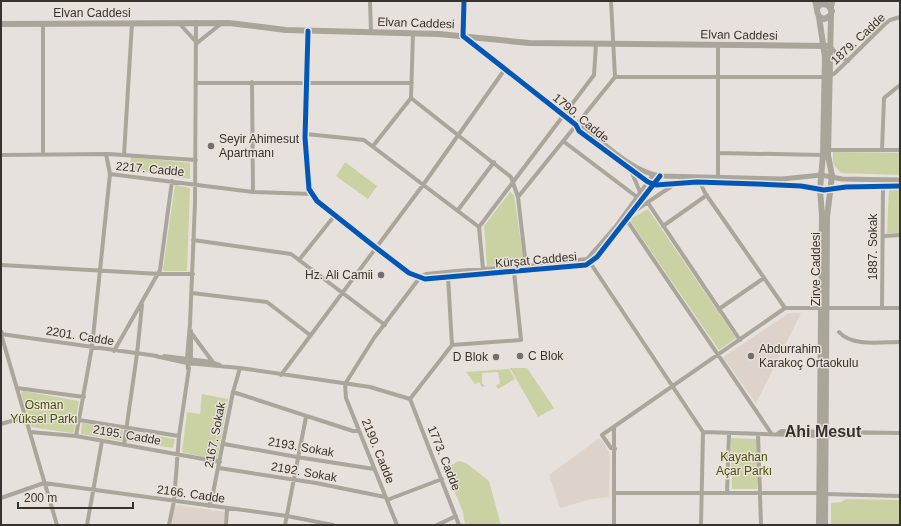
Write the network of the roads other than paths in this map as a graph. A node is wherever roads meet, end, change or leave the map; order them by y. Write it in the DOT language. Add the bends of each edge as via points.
graph roads {
  1 [pos="370,1"];
  2 [pos="464,1"];
  3 [pos="611,1"];
  4 [pos="815,1"];
  5 [pos="833,1"];
  6 [pos="825,2"];
  7 [pos="818,8"];
  8 [pos="831,11"];
  9 [pos="819,17"];
  10 [pos="900,17"];
  11 [pos="179,22"];
  12 [pos="196,22"];
  13 [pos="222,22"];
  14 [pos="132,23"];
  15 [pos="1,24"];
  16 [pos="43,24"];
  17 [pos="308,31"];
  18 [pos="371,32"];
  19 [pos="413,33"];
  20 [pos="463,36"];
  21 [pos="197,43"];
  22 [pos="596,44"];
  23 [pos="614,44"];
  24 [pos="718,46"];
  25 [pos="827,47"];
  26 [pos="848,61"];
  27 [pos="505,69"];
  28 [pos="615,77"];
  29 [pos="718,77"];
  30 [pos="827,77"];
  31 [pos="252,82"];
  32 [pos="197,83"];
  33 [pos="306,83"];
  34 [pos="412,83"];
  35 [pos="900,85"];
  36 [pos="411,98"];
  37 [pos="563,116"];
  38 [pos="576,125"];
  39 [pos="306,134"];
  40 [pos="458,136"];
  41 [pos="563,141"];
  42 [pos="373,146"];
  43 [pos="828,150"];
  44 [pos="882,150"];
  45 [pos="900,150"];
  46 [pos="718,153"];
  47 [pos="43,154"];
  48 [pos="106,154"];
  49 [pos="124,154"];
  50 [pos="1,155"];
  51 [pos="823,155"];
  52 [pos="196,160"];
  53 [pos="494,162"];
  54 [pos="631,171"];
  55 [pos="110,174"];
  56 [pos="653,175"];
  57 [pos="820,175"];
  58 [pos="660,176"];
  59 [pos="832,176"];
  60 [pos="718,177"];
  61 [pos="900,180"];
  62 [pos="172,181"];
  63 [pos="514,182"];
  64 [pos="700,182"];
  65 [pos="650,183"];
  66 [pos="195,184"];
  67 [pos="675,184"];
  68 [pos="423,185"];
  69 [pos="883,186"];
  70 [pos="900,186"];
  71 [pos="820,189"];
  72 [pos="831,189"];
  73 [pos="253,192"];
  74 [pos="640,192"];
  75 [pos="313,194"];
  76 [pos="707,196"];
  77 [pos="518,197"];
  78 [pos="637,197"];
  79 [pos="648,203"];
  80 [pos="458,210"];
  81 [pos="631,213"];
  82 [pos="335,215"];
  83 [pos="626,219"];
  84 [pos="663,226"];
  85 [pos="479,227"];
  86 [pos="900,235"];
  87 [pos="884,236"];
  88 [pos="193,240"];
  89 [pos="376,247"];
  90 [pos="299,260"];
  91 [pos="588,261"];
  92 [pos="1,265"];
  93 [pos="526,266"];
  94 [pos="483,269"];
  95 [pos="100,270"];
  96 [pos="514,272"];
  97 [pos="158,274"];
  98 [pos="193,274"];
  99 [pos="421,276"];
  100 [pos="448,277"];
  101 [pos="764,278"];
  102 [pos="340,292"];
  103 [pos="192,293"];
  104 [pos="142,304"];
  105 [pos="785,308"];
  106 [pos="882,308"];
  107 [pos="900,308"];
  108 [pos="719,309"];
  109 [pos="824,309"];
  110 [pos="190,324"];
  111 [pos="385,325"];
  112 [pos="839,332"];
  113 [pos="1,333"];
  114 [pos="191,333"];
  115 [pos="310,335"];
  116 [pos="740,340"];
  117 [pos="900,342"];
  118 [pos="452,345"];
  119 [pos="92,347"];
  120 [pos="114,351"];
  121 [pos="137,354"];
  122 [pos="719,355"];
  123 [pos="189,361"];
  124 [pos="212,362"];
  125 [pos="223,366"];
  126 [pos="240,368"];
  127 [pos="280,375"];
  128 [pos="345,384"];
  129 [pos="673,386"];
  130 [pos="17,388"];
  131 [pos="233,392"];
  132 [pos="84,397"];
  133 [pos="410,399"];
  134 [pos="25,417"];
  135 [pos="306,417"];
  136 [pos="79,420"];
  137 [pos="1,424"];
  138 [pos="614,427"];
  139 [pos="126,428"];
  140 [pos="359,431"];
  141 [pos="30,432"];
  142 [pos="703,432"];
  143 [pos="729,433"];
  144 [pos="771,433"];
  145 [pos="823,433"];
  146 [pos="900,433"];
  147 [pos="758,434"];
  148 [pos="76,436"];
  149 [pos="179,436"];
  150 [pos="102,441"];
  151 [pos="224,444"];
  152 [pos="124,445"];
  153 [pos="615,449"];
  154 [pos="177,454"];
  155 [pos="297,457"];
  156 [pos="220,462"];
  157 [pos="219,468"];
  158 [pos="374,469"];
  159 [pos="442,479"];
  160 [pos="293,480"];
  161 [pos="44,484"];
  162 [pos="93,490"];
  163 [pos="614,493"];
  164 [pos="702,493"];
  165 [pos="727,493"];
  166 [pos="760,494"];
  167 [pos="822,494"];
  168 [pos="900,496"];
  169 [pos="1,498"];
  170 [pos="386,499"];
  171 [pos="174,501"];
  172 [pos="209,506"];
  173 [pos="227,509"];
  174 [pos="287,516"];
  175 [pos="456,516"];
  176 [pos="319,524"];
  177 [pos="57,525"];
  178 [pos="87,525"];
  179 [pos="169,525"];
  180 [pos="226,525"];
  181 [pos="285,525"];
  182 [pos="333,525"];
  183 [pos="397,525"];
  184 [pos="437,525"];
  185 [pos="459,525"];
  186 [pos="614,525"];
  187 [pos="701,525"];
  188 [pos="761,525"];
  189 [pos="819,525"];
  190 [pos="825,525"];
  1 -- 18 [label="street"];
  2 -- 20 [label="street"];
  3 -- 23 [label="street"];
  4 -- 7 [label="main road"];
  5 -- 8 [label="street"];
  6 -- 7 [label="main road"];
  6 -- 8 [label="main road"];
  7 -- 9 [label="main road"];
  8 -- 9 [label="main road" via="826,18"];
  8 -- 25 [label="main road, Zirve Caddesi"];
  9 -- 25 [label="main road, Zirve Caddesi"];
  10 -- 26 [label="street, 1879. Cadde" via="885,24"];
  11 -- 12 [label="main road, Elvan Caddesi"];
  11 -- 14 [label="main road, Elvan Caddesi"];
  11 -- 21 [label="street"];
  12 -- 13 [label="main road, Elvan Caddesi"];
  12 -- 21 [label="street"];
  13 -- 17 [label="main road, Elvan Caddesi"];
  13 -- 21 [label="street"];
  14 -- 16 [label="main road, Elvan Caddesi"];
  14 -- 49 [label="street"];
  15 -- 16 [label="main road, Elvan Caddesi"];
  16 -- 47 [label="street"];
  17 -- 18 [label="main road, Elvan Caddesi"];
  17 -- 33 [label="street"];
  18 -- 19 [label="main road, Elvan Caddesi"];
  19 -- 20 [label="main road, Elvan Caddesi"];
  19 -- 34 [label="street"];
  20 -- 22 [label="main road, Elvan Caddesi" via="529,43"];
  20 -- 27 [label="street, 1790. Cadde"];
  21 -- 32 [label="street"];
  22 -- 23 [label="main road, Elvan Caddesi"];
  22 -- 37 [label="street" via="595,72"];
  23 -- 24 [label="main road, Elvan Caddesi"];
  23 -- 28 [label="street"];
  24 -- 25 [label="main road, Elvan Caddesi"];
  24 -- 29 [label="street"];
  25 -- 26 [label="street"];
  25 -- 30 [label="main road, Zirve Caddesi"];
  26 -- 30 [label="street, 1879. Cadde" via="836,73"];
  27 -- 37 [label="street, 1790. Cadde"];
  27 -- 40 [label="street"];
  28 -- 29 [label="street"];
  28 -- 38 [label="street"];
  29 -- 30 [label="street"];
  29 -- 46 [label="street"];
  30 -- 43 [label="main road, Zirve Caddesi"];
  30 -- 51 [label="main road, Zirve Caddesi"];
  31 -- 32 [label="street"];
  31 -- 33 [label="street"];
  31 -- 73 [label="street"];
  32 -- 52 [label="street"];
  33 -- 34 [label="street"];
  33 -- 39 [label="street"];
  34 -- 36 [label="street"];
  35 -- 44 [label="street" via="884,98"];
  36 -- 40 [label="street"];
  36 -- 42 [label="street"];
  37 -- 38 [label="street, 1790. Cadde"];
  37 -- 63 [label="street"];
  38 -- 41 [label="street"];
  38 -- 54 [label="street, 1790. Cadde" via="579,131"];
  38 -- 56 [label="street, 1790. Cadde" via="583,127 634,166"];
  39 -- 42 [label="street" via="364,140"];
  39 -- 75 [label="street" via="306,164"];
  40 -- 53 [label="street"];
  40 -- 68 [label="street"];
  41 -- 77 [label="street"];
  41 -- 78 [label="street"];
  42 -- 68 [label="street"];
  43 -- 44 [label="street"];
  43 -- 59 [label="main road, Zirve Caddesi"];
  44 -- 45 [label="street"];
  46 -- 51 [label="street"];
  46 -- 60 [label="street"];
  47 -- 48 [label="street"];
  47 -- 50 [label="street"];
  48 -- 49 [label="street"];
  48 -- 55 [label="street"];
  49 -- 52 [label="street"];
  51 -- 57 [label="main road, Zirve Caddesi"];
  52 -- 66 [label="street"];
  53 -- 63 [label="street" via="509,174"];
  53 -- 80 [label="street"];
  54 -- 65 [label="street, 1790. Cadde"];
  54 -- 74 [label="street"];
  55 -- 62 [label="street, 2217. Cadde"];
  55 -- 95 [label="street, 2217. Cadde"];
  56 -- 58 [label="street, 1790. Cadde"];
  56 -- 65 [label="street, Kürşat Caddesi"];
  57 -- 59 [label="street"];
  57 -- 60 [label="street" via="782,179"];
  57 -- 71 [label="main road, Zirve Caddesi"];
  58 -- 60 [label="street"];
  58 -- 65 [label="street, Kürşat Caddesi"];
  59 -- 61 [label="street" via="842,179"];
  59 -- 72 [label="main road, Zirve Caddesi"];
  62 -- 66 [label="street, 2217. Cadde"];
  62 -- 97 [label="street"];
  63 -- 77 [label="street"];
  63 -- 85 [label="street"];
  64 -- 67 [label="street"];
  64 -- 71 [label="street"];
  64 -- 76 [label="street"];
  65 -- 67 [label="street"];
  65 -- 74 [label="street, Kürşat Caddesi"];
  65 -- 81 [label="street, Kürşat Caddesi"];
  66 -- 73 [label="street, 2217. Cadde"];
  66 -- 88 [label="street"];
  67 -- 79 [label="street"];
  68 -- 80 [label="street"];
  68 -- 89 [label="street"];
  69 -- 70 [label="street"];
  69 -- 72 [label="street"];
  69 -- 87 [label="street, 1887. Sokak"];
  71 -- 72 [label="street"];
  71 -- 109 [label="main road, Zirve Caddesi"];
  72 -- 109 [label="main road, Zirve Caddesi" via="827,217"];
  73 -- 75 [label="street, 2217. Cadde"];
  74 -- 78 [label="street, Kürşat Caddesi"];
  75 -- 82 [label="street" via="317,201"];
  76 -- 84 [label="street"];
  76 -- 101 [label="street"];
  77 -- 93 [label="street"];
  78 -- 91 [label="street, Kürşat Caddesi"];
  79 -- 81 [label="street"];
  79 -- 84 [label="street"];
  80 -- 85 [label="street"];
  81 -- 83 [label="street, Kürşat Caddesi"];
  82 -- 89 [label="street"];
  82 -- 90 [label="street"];
  83 -- 91 [label="street, Kürşat Caddesi" via="597,257"];
  83 -- 122 [label="street"];
  84 -- 108 [label="street"];
  85 -- 94 [label="street"];
  86 -- 87 [label="street"];
  87 -- 106 [label="street, 1887. Sokak"];
  88 -- 90 [label="street" via="286,252"];
  88 -- 98 [label="street"];
  89 -- 99 [label="street" via="409,273"];
  89 -- 102 [label="street"];
  90 -- 102 [label="street"];
  91 -- 93 [label="street, Kürşat Caddesi"];
  91 -- 96 [label="street, Kürşat Caddesi" via="582,267"];
  91 -- 129 [label="street"];
  92 -- 95 [label="street"];
  93 -- 94 [label="street, Kürşat Caddesi"];
  94 -- 99 [label="street, Kürşat Caddesi"];
  95 -- 97 [label="street"];
  95 -- 119 [label="street, 2217. Cadde"];
  96 -- 100 [label="street, Kürşat Caddesi"];
  96 -- 118 [label="street" via="521,340"];
  97 -- 98 [label="street"];
  97 -- 104 [label="street"];
  98 -- 103 [label="street"];
  99 -- 100 [label="street, Kürşat Caddesi" via="425,279"];
  99 -- 111 [label="street"];
  100 -- 118 [label="street"];
  101 -- 105 [label="street"];
  101 -- 108 [label="street"];
  102 -- 111 [label="street"];
  102 -- 115 [label="street"];
  103 -- 110 [label="street"];
  103 -- 115 [label="street" via="267,302"];
  104 -- 120 [label="street"];
  104 -- 121 [label="street"];
  105 -- 109 [label="street"];
  105 -- 116 [label="street"];
  106 -- 107 [label="street"];
  106 -- 109 [label="street"];
  108 -- 116 [label="street"];
  109 -- 145 [label="main road, Zirve Caddesi"];
  110 -- 114 [label="street"];
  110 -- 123 [label="street"];
  111 -- 128 [label="street"];
  112 -- 117 [label="street" via="847,339 858,341"];
  113 -- 119 [label="street, 2201. Cadde"];
  113 -- 130 [label="street"];
  114 -- 123 [label="street"];
  114 -- 124 [label="street"];
  115 -- 127 [label="street"];
  116 -- 122 [label="street"];
  118 -- 133 [label="street"];
  119 -- 120 [label="street, 2201. Cadde"];
  119 -- 132 [label="street, 2217. Cadde"];
  120 -- 121 [label="street, 2201. Cadde"];
  121 -- 123 [label="street, 2201. Cadde"];
  121 -- 139 [label="street"];
  122 -- 129 [label="street"];
  122 -- 144 [label="street"];
  123 -- 124 [label="street, 2201. Cadde"];
  123 -- 125 [label="street, 2201. Cadde"];
  123 -- 149 [label="street"];
  124 -- 125 [label="street, 2201. Cadde"];
  125 -- 126 [label="street, 2201. Cadde"];
  126 -- 127 [label="street, 2201. Cadde"];
  126 -- 131 [label="street, 2167. Sokak"];
  127 -- 128 [label="street, 2201. Cadde"];
  128 -- 133 [label="street, 2201. Cadde" via="370,387"];
  128 -- 140 [label="street, 2190. Cadde" via="346,398"];
  129 -- 138 [label="street"];
  129 -- 142 [label="street"];
  130 -- 132 [label="street"];
  130 -- 134 [label="street"];
  131 -- 135 [label="street"];
  131 -- 151 [label="street, 2167. Sokak"];
  132 -- 136 [label="street, 2217. Cadde"];
  133 -- 159 [label="street, 1773. Cadde"];
  134 -- 137 [label="street"];
  134 -- 141 [label="street"];
  135 -- 140 [label="street"];
  135 -- 155 [label="street"];
  136 -- 139 [label="street"];
  136 -- 148 [label="street, 2217. Cadde"];
  138 -- 153 [label="street"];
  138 -- 153 [label="street" via="602,435 611,448"];
  139 -- 149 [label="street"];
  139 -- 152 [label="street"];
  140 -- 158 [label="street, 2190. Cadde"];
  141 -- 148 [label="street, 2195. Cadde"];
  141 -- 161 [label="street"];
  142 -- 143 [label="street"];
  142 -- 164 [label="street"];
  143 -- 147 [label="street"];
  143 -- 165 [label="street"];
  144 -- 145 [label="street"];
  144 -- 147 [label="street"];
  145 -- 146 [label="street" via="849,436 856,433"];
  145 -- 167 [label="main road, Zirve Caddesi"];
  147 -- 166 [label="street"];
  148 -- 150 [label="street, 2195. Cadde"];
  149 -- 154 [label="street"];
  150 -- 152 [label="street, 2195. Cadde"];
  150 -- 162 [label="street"];
  151 -- 155 [label="street, 2193. Sokak"];
  151 -- 156 [label="street, 2167. Sokak"];
  152 -- 154 [label="street, 2195. Cadde"];
  153 -- 163 [label="street"];
  154 -- 156 [label="street, 2195. Cadde"];
  154 -- 171 [label="street"];
  155 -- 158 [label="street, 2193. Sokak"];
  155 -- 160 [label="street"];
  156 -- 157 [label="street, 2167. Sokak"];
  157 -- 160 [label="street, 2192. Sokak"];
  157 -- 172 [label="street, 2167. Sokak"];
  158 -- 170 [label="street, 2190. Cadde"];
  159 -- 170 [label="street"];
  159 -- 175 [label="street, 1773. Cadde"];
  160 -- 170 [label="street, 2192. Sokak"];
  160 -- 174 [label="street"];
  161 -- 162 [label="street, 2166. Cadde"];
  161 -- 169 [label="street, 2166. Cadde"];
  161 -- 177 [label="street"];
  162 -- 171 [label="street, 2166. Cadde"];
  162 -- 178 [label="street"];
  163 -- 164 [label="street"];
  163 -- 186 [label="street"];
  164 -- 165 [label="street"];
  164 -- 187 [label="street"];
  165 -- 166 [label="street"];
  166 -- 167 [label="street"];
  166 -- 188 [label="street"];
  167 -- 168 [label="street"];
  167 -- 189 [label="main road, Zirve Caddesi"];
  167 -- 190 [label="main road, Zirve Caddesi"];
  170 -- 183 [label="street, 2190. Cadde"];
  171 -- 172 [label="street, 2166. Cadde"];
  171 -- 179 [label="street"];
  172 -- 173 [label="street, 2166. Cadde"];
  173 -- 174 [label="street, 2166. Cadde"];
  173 -- 180 [label="street"];
  174 -- 176 [label="street, 2166. Cadde"];
  174 -- 181 [label="street"];
  175 -- 184 [label="street"];
  175 -- 185 [label="street, 1773. Cadde"];
  176 -- 182 [label="street, 2166. Cadde"];
}
